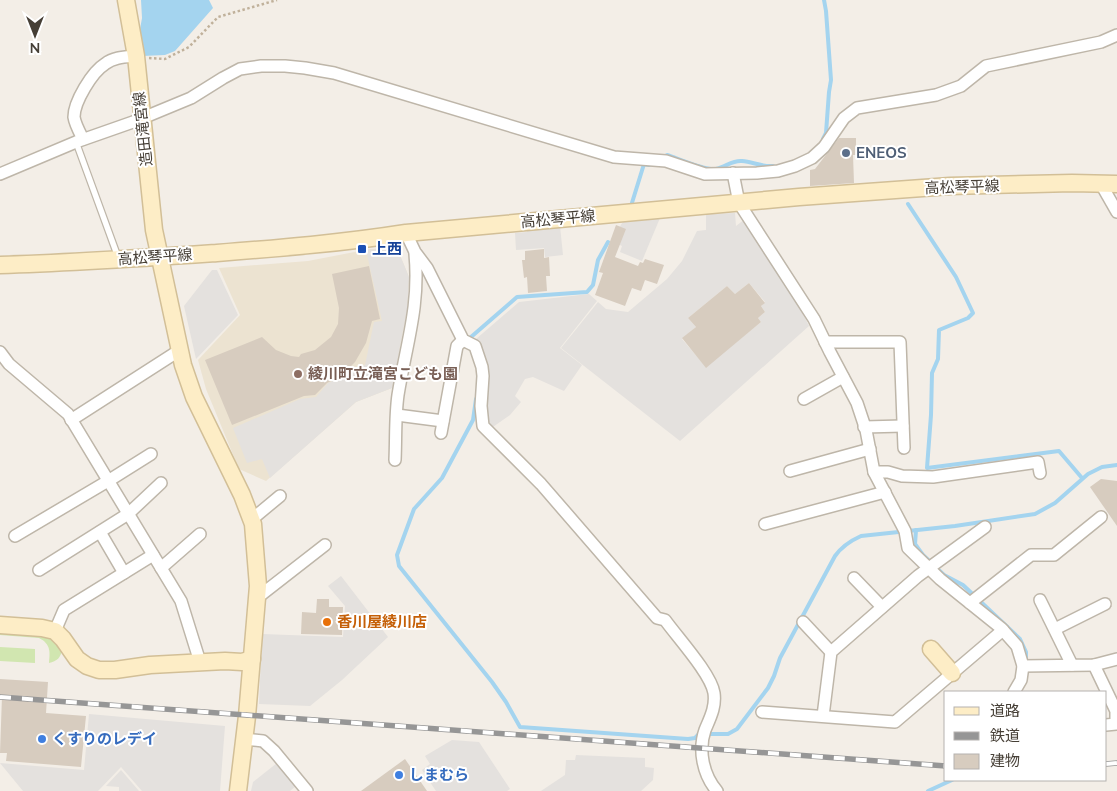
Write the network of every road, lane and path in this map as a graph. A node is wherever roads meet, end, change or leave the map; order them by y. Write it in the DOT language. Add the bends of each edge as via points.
graph roads {
  1 [pos="126,0"];
  2 [pos="277,0"];
  3 [pos="1117,35"];
  4 [pos="136,56"];
  5 [pos="165,58"];
  6 [pos="142,118"];
  7 [pos="80,140"];
  8 [pos="733,173"];
  9 [pos="0,174"];
  10 [pos="1109,184"];
  11 [pos="739,203"];
  12 [pos="1117,212"];
  13 [pos="406,233"];
  14 [pos="414,252"];
  15 [pos="159,257"];
  16 [pos="119,260"];
  17 [pos="0,265"];
  18 [pos="463,340"];
  19 [pos="825,342"];
  20 [pos="180,350"];
  21 [pos="0,352"];
  22 [pos="4,365"];
  23 [pos="843,377"];
  24 [pos="804,399"];
  25 [pos="397,415"];
  26 [pos="71,420"];
  27 [pos="443,421"];
  28 [pos="864,426"];
  29 [pos="903,426"];
  30 [pos="441,433"];
  31 [pos="904,448"];
  32 [pos="870,450"];
  33 [pos="151,454"];
  34 [pos="395,460"];
  35 [pos="790,471"];
  36 [pos="874,472"];
  37 [pos="1040,473"];
  38 [pos="108,482"];
  39 [pos="161,483"];
  40 [pos="885,492"];
  41 [pos="280,496"];
  42 [pos="128,514"];
  43 [pos="1101,517"];
  44 [pos="252,520"];
  45 [pos="765,524"];
  46 [pos="986,527"];
  47 [pos="100,532"];
  48 [pos="200,534"];
  49 [pos="15,536"];
  50 [pos="325,545"];
  51 [pos="153,555"];
  52 [pos="932,566"];
  53 [pos="161,568"];
  54 [pos="39,570"];
  55 [pos="124,573"];
  56 [pos="854,578"];
  57 [pos="257,598"];
  58 [pos="975,600"];
  59 [pos="1040,600"];
  60 [pos="1105,604"];
  61 [pos="882,607"];
  62 [pos="803,622"];
  63 [pos="0,625"];
  64 [pos="1055,629"];
  65 [pos="1003,630"];
  66 [pos="55,631"];
  67 [pos="931,649"];
  68 [pos="831,652"];
  69 [pos="1117,659"];
  70 [pos="252,660"];
  71 [pos="200,662"];
  72 [pos="1072,665"];
  73 [pos="1094,665"];
  74 [pos="1026,666"];
  75 [pos="952,673"];
  76 [pos="1015,691"];
  77 [pos="1106,691"];
  78 [pos="1107,692"];
  79 [pos="762,712"];
  80 [pos="823,716"];
  81 [pos="1107,724"];
  82 [pos="244,739"];
  83 [pos="238,791"];
  84 [pos="307,791"];
  85 [pos="717,791"];
  1 -- 4 [label="main road, 造田滝宮線"];
  2 -- 5 [label="path" via="218,17 189,47"];
  3 -- 8 [label="street" via="1101,42 986,66 961,86 936,94 857,108 844,118 812,158 778,171"];
  4 -- 6 [label="main road, 造田滝宮線"];
  4 -- 7 [label="street" via="114,59 104,64 93,77 76,103 74,118"];
  6 -- 7 [label="street"];
  6 -- 8 [label="street" via="191,98 240,69 261,66 305,68 334,73 614,156 666,161 705,174"];
  6 -- 15 [label="main road, 造田滝宮線"];
  7 -- 9 [label="street"];
  7 -- 16 [label="lane"];
  8 -- 11 [label="street"];
  10 -- 11 [label="main road, 高松琴平線" via="950,186"];
  10 -- 12 [label="street"];
  11 -- 13 [label="main road, 高松琴平線"];
  11 -- 19 [label="street" via="814,319"];
  13 -- 14 [label="street"];
  13 -- 15 [label="main road, 高松琴平線" via="305,246"];
  14 -- 18 [label="street" via="427,268"];
  14 -- 25 [label="street" via="417,275 414,316"];
  15 -- 16 [label="main road, 高松琴平線"];
  15 -- 20 [label="main road, 造田滝宮線"];
  16 -- 17 [label="main road, 高松琴平線"];
  18 -- 27 [label="street" via="457,346"];
  18 -- 85 [label="street" via="475,346 482,367 483,426 542,484 657,618 666,620 706,674 715,702 704,734 702,760"];
  19 -- 23 [label="street"];
  19 -- 29 [label="street" via="900,342"];
  20 -- 26 [label="street"];
  20 -- 44 [label="main road, 造田滝宮線" via="194,397"];
  21 -- 22 [label="street"];
  22 -- 26 [label="street" via="68,414"];
  23 -- 24 [label="street"];
  23 -- 28 [label="street" via="857,403"];
  25 -- 27 [label="street"];
  25 -- 34 [label="street"];
  26 -- 38 [label="street"];
  27 -- 30 [label="street"];
  28 -- 29 [label="street"];
  28 -- 32 [label="street"];
  29 -- 31 [label="street"];
  32 -- 35 [label="street"];
  32 -- 36 [label="street"];
  33 -- 38 [label="street"];
  36 -- 37 [label="street" via="934,478 1038,462"];
  36 -- 40 [label="street"];
  38 -- 42 [label="street"];
  38 -- 49 [label="street"];
  39 -- 42 [label="street"];
  40 -- 45 [label="street"];
  40 -- 52 [label="street" via="906,532 908,548"];
  41 -- 44 [label="street"];
  42 -- 47 [label="street"];
  42 -- 51 [label="street"];
  43 -- 58 [label="street" via="1054,555 1031,555"];
  44 -- 57 [label="main road, 造田滝宮線"];
  46 -- 52 [label="street"];
  47 -- 54 [label="street"];
  47 -- 55 [label="street"];
  48 -- 53 [label="street"];
  50 -- 57 [label="street"];
  51 -- 53 [label="street"];
  51 -- 55 [label="street"];
  52 -- 58 [label="street"];
  52 -- 61 [label="street"];
  53 -- 71 [label="street" via="181,602"];
  55 -- 66 [label="street" via="64,610"];
  56 -- 61 [label="street"];
  57 -- 70 [label="main road, 造田滝宮線"];
  58 -- 65 [label="street"];
  59 -- 64 [label="street"];
  60 -- 64 [label="street"];
  61 -- 68 [label="street"];
  62 -- 68 [label="street"];
  63 -- 66 [label="main road"];
  64 -- 72 [label="street"];
  65 -- 74 [label="street" via="1017,646"];
  65 -- 75 [label="street"];
  66 -- 71 [label="main road" via="77,659 98,670"];
  67 -- 75 [label="main road"];
  68 -- 80 [label="street"];
  69 -- 73 [label="street"];
  70 -- 71 [label="main road"];
  70 -- 82 [label="main road, 造田滝宮線"];
  72 -- 73 [label="street"];
  72 -- 74 [label="street"];
  73 -- 77 [label="street"];
  74 -- 76 [label="street"];
  75 -- 80 [label="street" via="895,722"];
  78 -- 81 [label="street" via="1116,711 1116,724"];
  79 -- 80 [label="street"];
  82 -- 83 [label="main road, 造田滝宮線"];
  82 -- 84 [label="street" via="263,741"];
}
